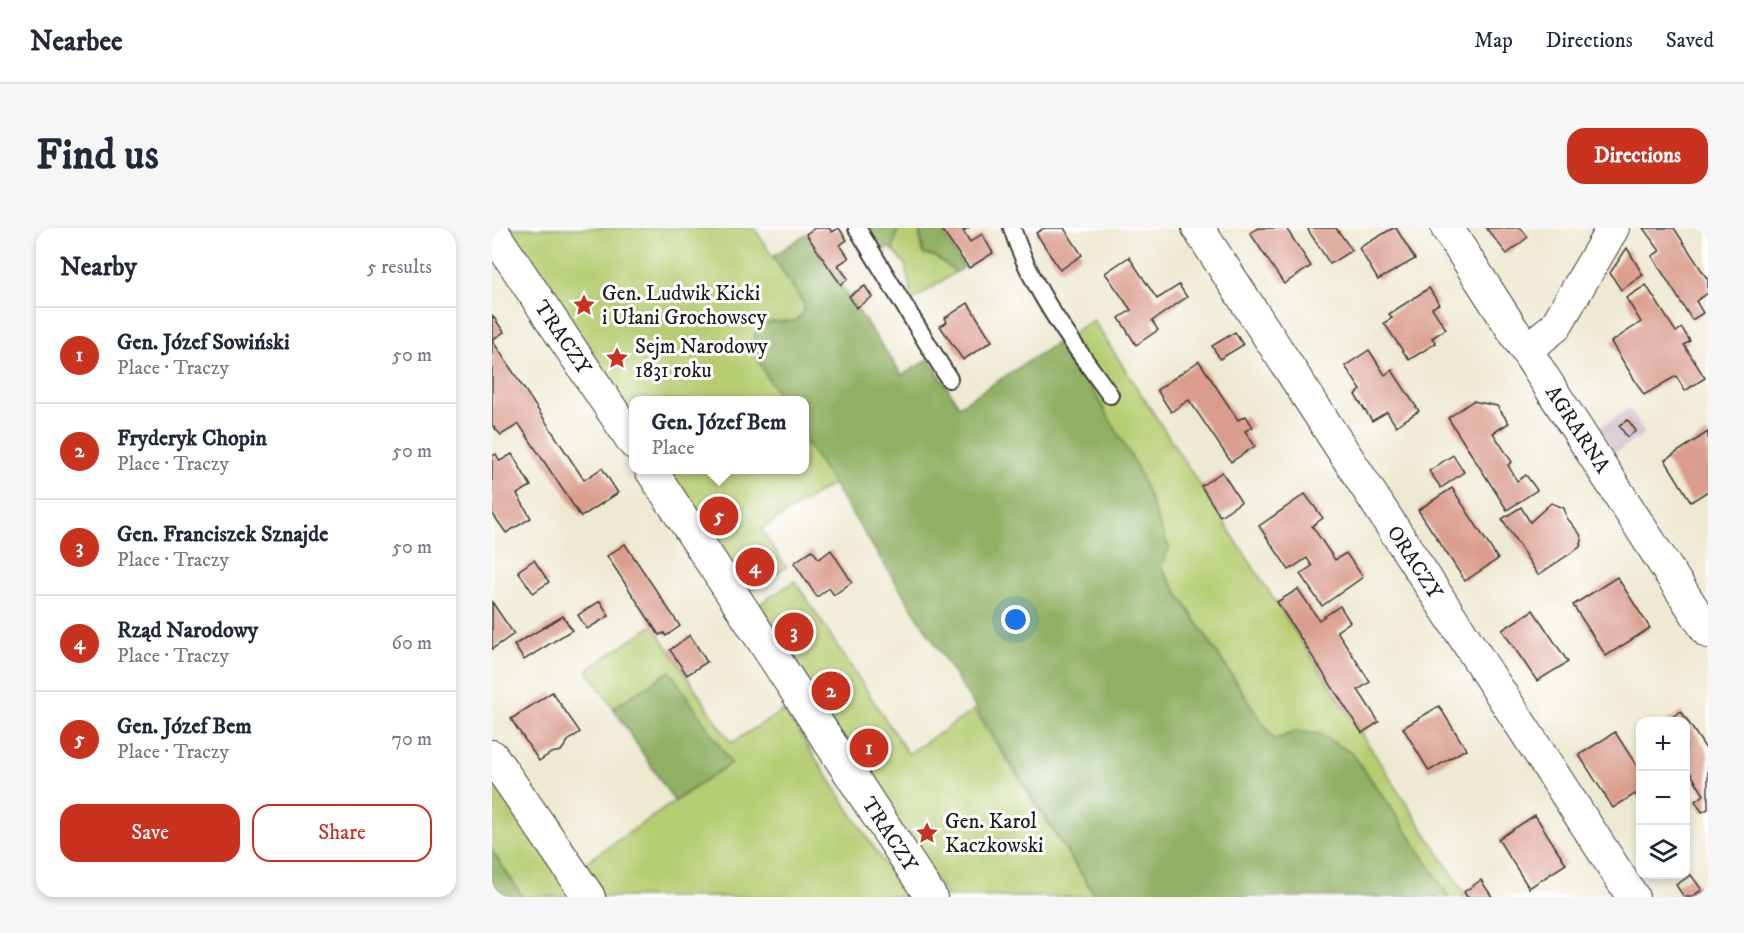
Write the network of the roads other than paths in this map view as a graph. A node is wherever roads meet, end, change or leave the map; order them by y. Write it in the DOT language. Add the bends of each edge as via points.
graph roads {
  1 [pos="857,228"];
  2 [pos="1012,228"];
  3 [pos="1198,228"];
  4 [pos="1447,228"];
  5 [pos="1613,228"];
  6 [pos="492,231"];
  7 [pos="1527,349"];
  8 [pos="950,379"];
  9 [pos="1110,395"];
  10 [pos="629,437"];
  11 [pos="654,474"];
  12 [pos="1708,632"];
  13 [pos="492,756"];
  14 [pos="589,897"];
  15 [pos="931,897"];
  16 [pos="1633,897"];
  1 -- 8 [label="lane"];
  2 -- 9 [label="lane" via="1028,272"];
  3 -- 16 [label="street, ORACZY"];
  4 -- 7 [label="street, AGRARNA"];
  5 -- 7 [label="street" via="1554,327"];
  6 -- 10 [label="street, TRACZY"];
  7 -- 12 [label="street, AGRARNA"];
  11 -- 15 [label="street, TRACZY"];
  13 -- 14 [label="street"];
}
